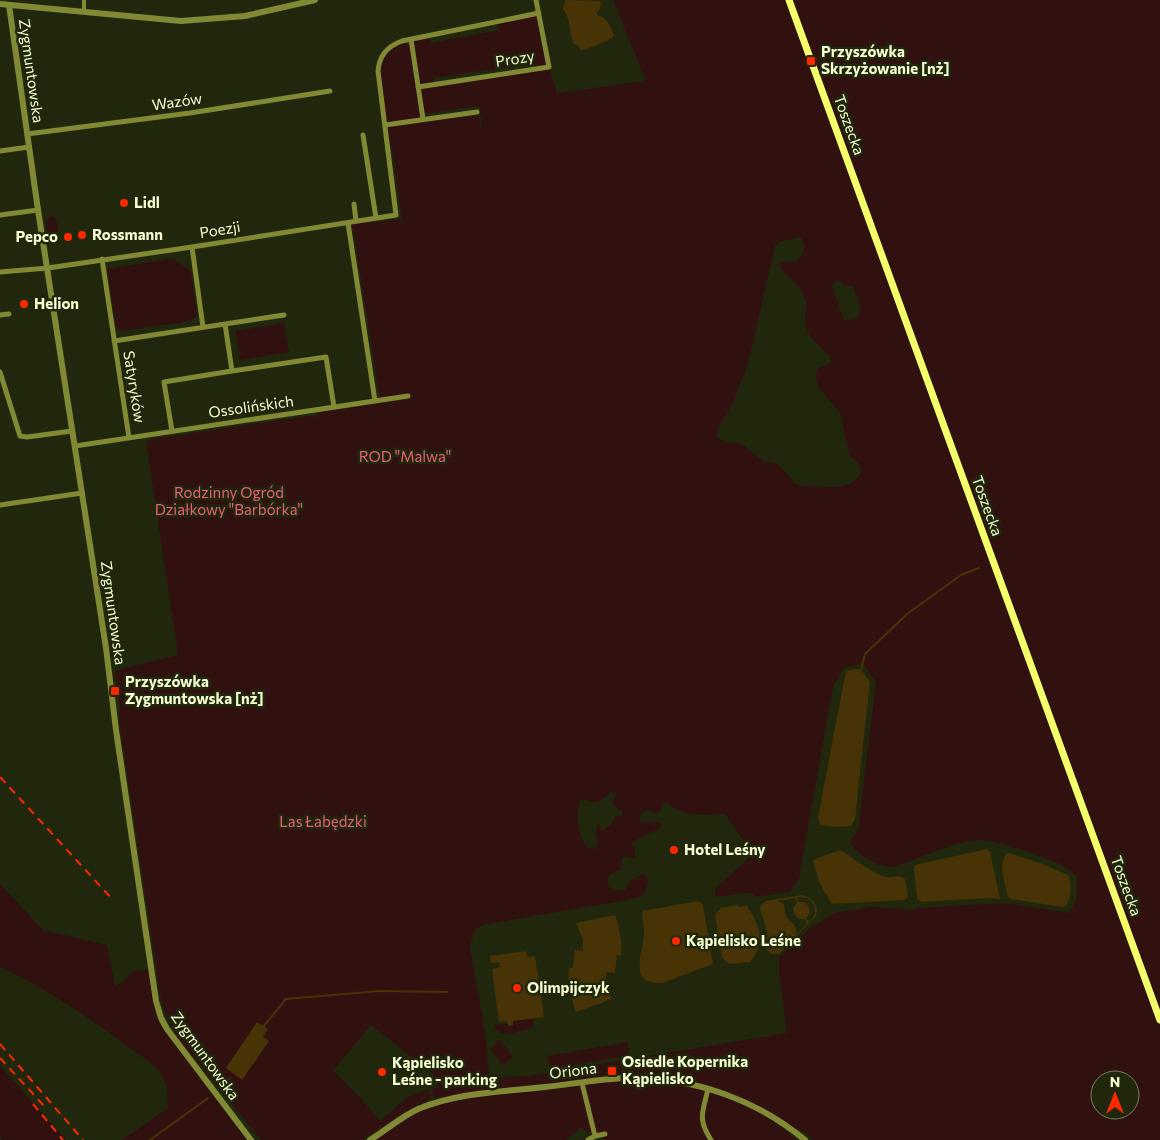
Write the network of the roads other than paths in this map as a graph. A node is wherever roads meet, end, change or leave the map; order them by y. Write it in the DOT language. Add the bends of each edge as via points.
graph roads {
  1 [pos="84,0"];
  2 [pos="315,0"];
  3 [pos="536,0"];
  4 [pos="783,0"];
  5 [pos="8,2"];
  6 [pos="0,4"];
  7 [pos="791,4"];
  8 [pos="84,12"];
  9 [pos="539,13"];
  10 [pos="411,40"];
  11 [pos="418,87"];
  12 [pos="330,91"];
  13 [pos="477,112"];
  14 [pos="423,119"];
  15 [pos="385,125"];
  16 [pos="27,134"];
  17 [pos="363,134"];
  18 [pos="29,146"];
  19 [pos="0,151"];
  20 [pos="354,204"];
  21 [pos="38,210"];
  22 [pos="0,215"];
  23 [pos="376,218"];
  24 [pos="356,221"];
  25 [pos="348,223"];
  26 [pos="192,247"];
  27 [pos="102,260"];
  28 [pos="48,268"];
  29 [pos="0,272"];
  30 [pos="9,314"];
  31 [pos="0,315"];
  32 [pos="284,315"];
  33 [pos="225,324"];
  34 [pos="203,327"];
  35 [pos="114,341"];
  36 [pos="232,371"];
  37 [pos="0,372"];
  38 [pos="408,396"];
  39 [pos="375,401"];
  40 [pos="334,407"];
  41 [pos="72,431"];
  42 [pos="172,431"];
  43 [pos="129,438"];
  44 [pos="75,446"];
  45 [pos="82,493"];
  46 [pos="0,506"];
  47 [pos="1160,1020"];
  48 [pos="582,1083"];
  49 [pos="708,1089"];
  50 [pos="605,1134"];
  51 [pos="595,1136"];
  52 [pos="251,1140"];
  53 [pos="370,1140"];
  54 [pos="588,1140"];
  55 [pos="711,1140"];
  56 [pos="805,1140"];
  1 -- 8 [label="street"];
  2 -- 8 [label="street" via="245,16 202,20"];
  3 -- 9 [label="street, Prozy"];
  4 -- 7 [label="street"];
  5 -- 6 [label="street"];
  5 -- 8 [label="street"];
  5 -- 16 [label="street, Zygmuntowska"];
  7 -- 47 [label="main road, Toszecka"];
  9 -- 10 [label="street"];
  9 -- 11 [label="street, Prozy" via="549,67"];
  10 -- 11 [label="street"];
  10 -- 15 [label="street" via="390,46 379,64"];
  11 -- 14 [label="street"];
  12 -- 16 [label="street, Wazów"];
  13 -- 14 [label="street"];
  14 -- 15 [label="street"];
  15 -- 23 [label="street, Poezji" via="396,215"];
  16 -- 18 [label="street, Zygmuntowska"];
  17 -- 23 [label="street"];
  18 -- 19 [label="street, Zygmuntowska"];
  18 -- 21 [label="street, Zygmuntowska"];
  20 -- 24 [label="street"];
  21 -- 22 [label="street"];
  21 -- 28 [label="street, Zygmuntowska"];
  23 -- 24 [label="street, Poezji"];
  24 -- 25 [label="street, Poezji"];
  25 -- 26 [label="street, Poezji"];
  25 -- 39 [label="street"];
  26 -- 27 [label="street, Poezji"];
  26 -- 34 [label="street"];
  27 -- 28 [label="street, Poezji"];
  27 -- 35 [label="street, Satyryków"];
  28 -- 29 [label="street, Poezji"];
  28 -- 41 [label="street, Zygmuntowska"];
  30 -- 31 [label="street"];
  32 -- 33 [label="street, Satyryków"];
  33 -- 34 [label="street, Satyryków"];
  33 -- 36 [label="street"];
  34 -- 35 [label="street, Satyryków"];
  35 -- 43 [label="street, Satyryków"];
  36 -- 40 [label="street" via="326,357"];
  36 -- 42 [label="street" via="164,382"];
  37 -- 41 [label="street" via="20,436"];
  38 -- 39 [label="street, Ossolińskich"];
  39 -- 40 [label="street, Ossolińskich"];
  40 -- 42 [label="street, Ossolińskich"];
  41 -- 44 [label="street, Zygmuntowska"];
  42 -- 43 [label="street, Ossolińskich"];
  43 -- 44 [label="street, Ossolińskich"];
  44 -- 45 [label="street, Zygmuntowska"];
  45 -- 46 [label="street"];
  45 -- 52 [label="street, Zygmuntowska" via="158,1010 171,1034"];
  48 -- 49 [label="street, Oriona" via="643,1078"];
  48 -- 51 [label="street"];
  48 -- 53 [label="street, Oriona" via="452,1098 417,1110"];
  49 -- 55 [label="street" via="702,1122"];
  49 -- 56 [label="street, Oriona" via="757,1108"];
  50 -- 51 [label="street"];
  51 -- 54 [label="street"];
}
